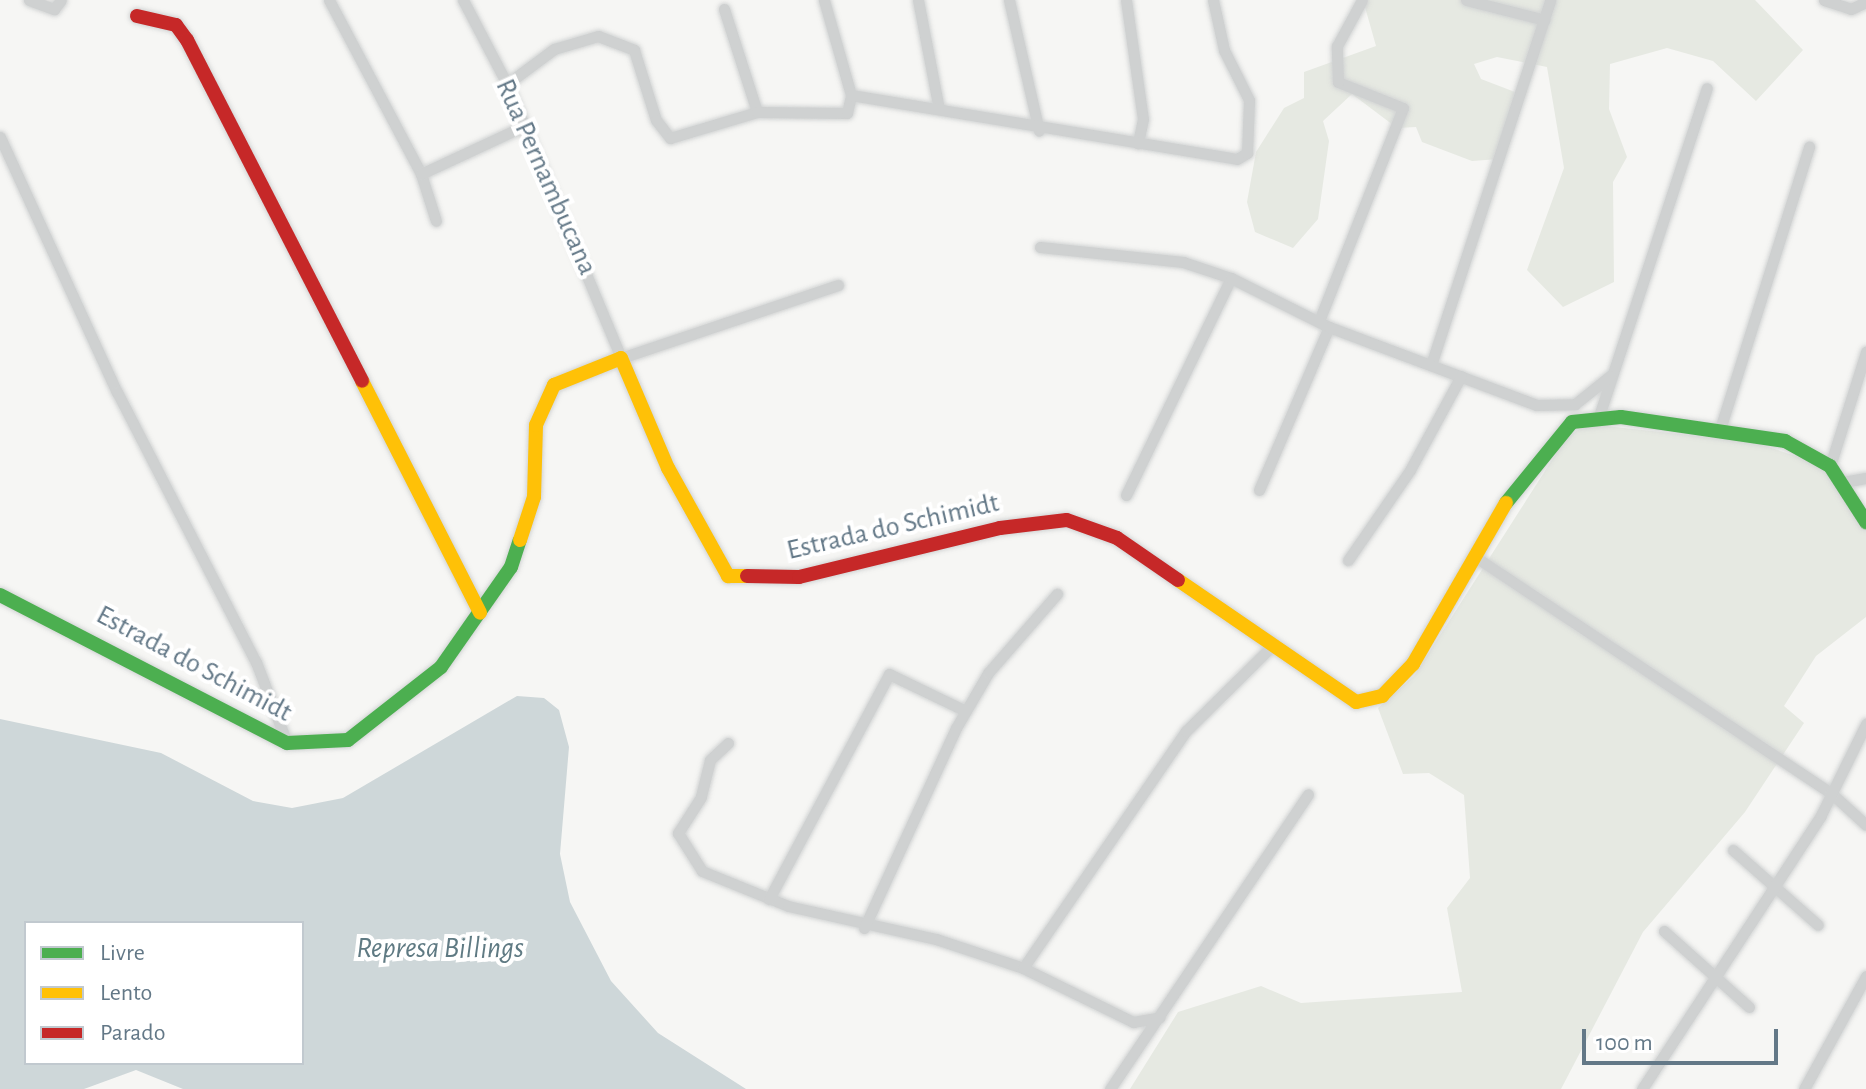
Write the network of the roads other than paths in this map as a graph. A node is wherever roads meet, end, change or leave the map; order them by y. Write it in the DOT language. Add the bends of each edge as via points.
graph roads {
  1 [pos="29,0"];
  2 [pos="61,0"];
  3 [pos="329,0"];
  4 [pos="463,0"];
  5 [pos="824,0"];
  6 [pos="918,0"];
  7 [pos="1009,0"];
  8 [pos="1126,0"];
  9 [pos="1213,0"];
  10 [pos="1362,0"];
  11 [pos="1466,0"];
  12 [pos="1550,0"];
  13 [pos="1824,0"];
  14 [pos="1866,2"];
  15 [pos="724,9"];
  16 [pos="137,16"];
  17 [pos="1545,20"];
  18 [pos="507,84"];
  19 [pos="1707,88"];
  20 [pos="851,95"];
  21 [pos="939,109"];
  22 [pos="757,112"];
  23 [pos="524,126"];
  24 [pos="1039,131"];
  25 [pos="0,137"];
  26 [pos="1138,143"];
  27 [pos="1809,147"];
  28 [pos="421,174"];
  29 [pos="436,221"];
  30 [pos="1040,247"];
  31 [pos="1231,278"];
  32 [pos="838,285"];
  33 [pos="1324,324"];
  34 [pos="1866,352"];
  35 [pos="621,358"];
  36 [pos="1431,365"];
  37 [pos="1461,376"];
  38 [pos="1610,376"];
  39 [pos="1599,416"];
  40 [pos="1721,426"];
  41 [pos="1830,466"];
  42 [pos="1866,478"];
  43 [pos="1843,482"];
  44 [pos="1259,490"];
  45 [pos="1126,495"];
  46 [pos="1866,522"];
  47 [pos="1474,556"];
  48 [pos="1348,560"];
  49 [pos="1057,594"];
  50 [pos="0,595"];
  51 [pos="480,613"];
  52 [pos="1271,647"];
  53 [pos="966,711"];
  54 [pos="1866,724"];
  55 [pos="287,743"];
  56 [pos="728,743"];
  57 [pos="1831,793"];
  58 [pos="1308,794"];
  59 [pos="1866,825"];
  60 [pos="1733,850"];
  61 [pos="1773,883"];
  62 [pos="769,899"];
  63 [pos="1818,925"];
  64 [pos="864,928"];
  65 [pos="1664,931"];
  66 [pos="1023,968"];
  67 [pos="1713,977"];
  68 [pos="1866,977"];
  69 [pos="1749,1007"];
  70 [pos="1160,1017"];
  71 [pos="1110,1089"];
  72 [pos="1642,1089"];
  73 [pos="1804,1089"];
  1 -- 2 [label="street" via="54,9"];
  3 -- 28 [label="street"];
  4 -- 18 [label="street, Rua Pernambucana"];
  5 -- 20 [label="street"];
  6 -- 21 [label="street"];
  7 -- 24 [label="street"];
  8 -- 26 [label="street" via="1143,119"];
  9 -- 26 [label="street" via="1224,50 1249,100 1247,153 1237,159"];
  10 -- 33 [label="street" via="1337,46 1338,82 1403,108"];
  11 -- 17 [label="street"];
  12 -- 17 [label="street"];
  13 -- 14 [label="street" via="1851,9"];
  15 -- 22 [label="street"];
  16 -- 51 [label="street" via="176,25 187,40"];
  17 -- 36 [label="street"];
  18 -- 22 [label="street" via="554,49 598,36 634,50 656,120 670,138"];
  18 -- 23 [label="street, Rua Pernambucana"];
  19 -- 38 [label="street"];
  20 -- 21 [label="street"];
  20 -- 22 [label="street" via="847,113"];
  21 -- 24 [label="street"];
  23 -- 28 [label="street"];
  23 -- 35 [label="street, Rua Pernambucana"];
  24 -- 26 [label="street"];
  25 -- 55 [label="street" via="117,392 256,662"];
  27 -- 40 [label="street"];
  28 -- 29 [label="street"];
  30 -- 31 [label="street" via="1183,262"];
  31 -- 33 [label="street"];
  31 -- 45 [label="street"];
  32 -- 35 [label="street"];
  33 -- 36 [label="street"];
  33 -- 44 [label="street"];
  34 -- 41 [label="street"];
  35 -- 51 [label="street, Estrada do Schimidt" via="571,372 541,406 529,525"];
  35 -- 52 [label="street, Estrada do Schimidt" via="668,468 719,567 733,579 799,577 1000,528 1067,520 1117,538"];
  36 -- 37 [label="street"];
  37 -- 38 [label="street" via="1559,409"];
  37 -- 48 [label="street" via="1410,470"];
  38 -- 39 [label="street"];
  39 -- 40 [label="street, Estrada do Schimidt"];
  39 -- 47 [label="street, Estrada do Schimidt" via="1558,430"];
  40 -- 41 [label="street, Estrada do Schimidt" via="1785,441"];
  41 -- 43 [label="street, Estrada do Schimidt"];
  42 -- 43 [label="street"];
  43 -- 46 [label="street, Estrada do Schimidt"];
  47 -- 52 [label="street, Estrada do Schimidt" via="1413,664 1372,702 1345,697"];
  47 -- 57 [label="street"];
  49 -- 53 [label="street" via="988,673"];
  50 -- 55 [label="street, Estrada do Schimidt"];
  51 -- 55 [label="street, Estrada do Schimidt" via="441,667 373,726 348,740"];
  52 -- 66 [label="street" via="1186,731"];
  53 -- 62 [label="street" via="889,674"];
  53 -- 64 [label="street"];
  54 -- 57 [label="street"];
  56 -- 62 [label="street" via="710,760 701,797 682,824 682,849 702,871"];
  57 -- 59 [label="street"];
  57 -- 61 [label="street"];
  58 -- 70 [label="street"];
  60 -- 61 [label="street"];
  61 -- 63 [label="street"];
  61 -- 67 [label="street"];
  62 -- 64 [label="street"];
  64 -- 66 [label="street" via="936,939"];
  65 -- 67 [label="street"];
  66 -- 70 [label="street" via="1133,1022"];
  67 -- 69 [label="street"];
  67 -- 72 [label="street"];
  68 -- 73 [label="street"];
  70 -- 71 [label="street"];
}
